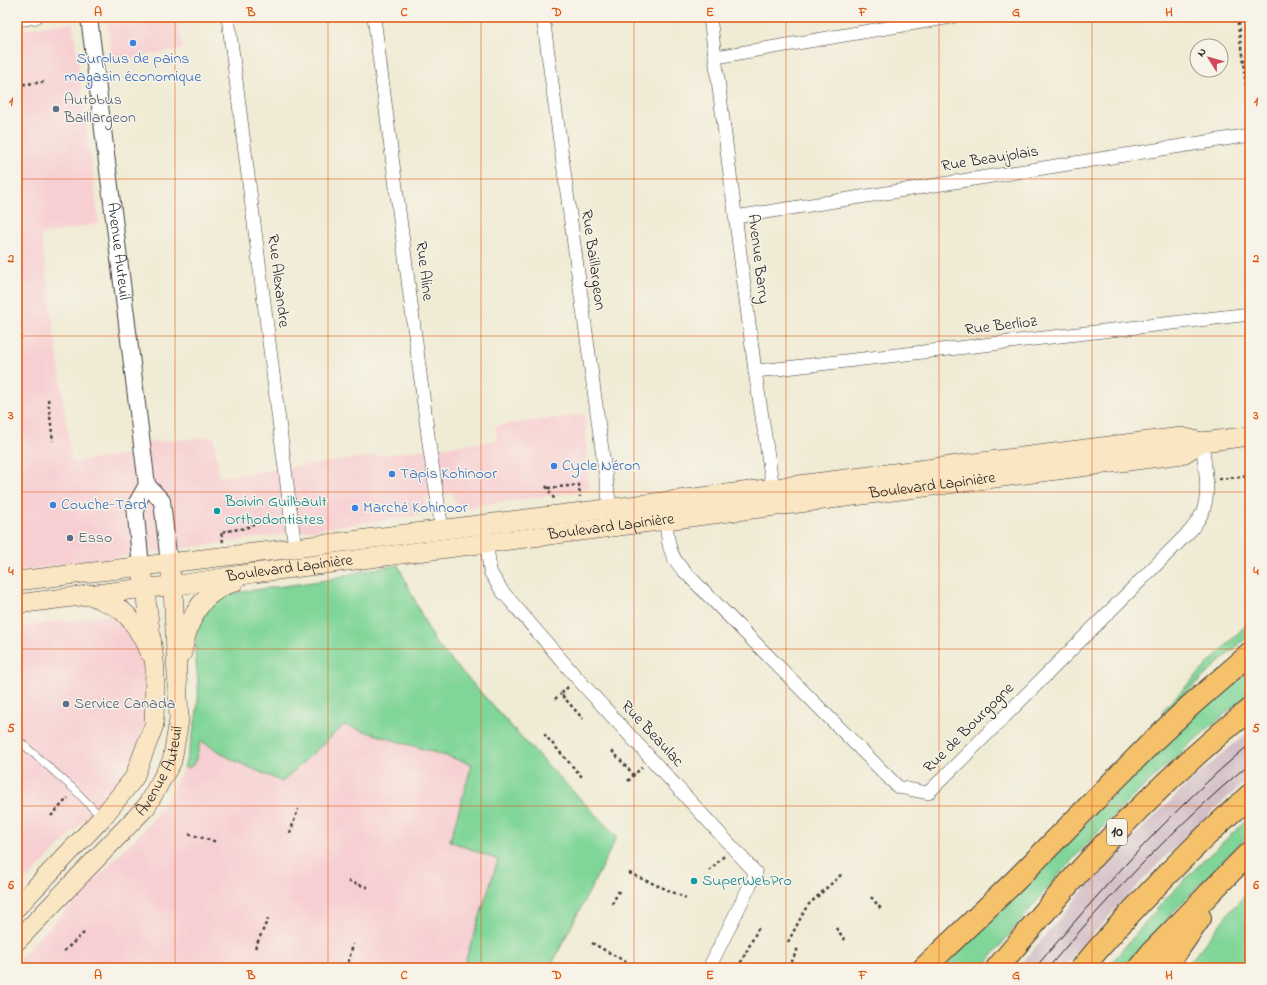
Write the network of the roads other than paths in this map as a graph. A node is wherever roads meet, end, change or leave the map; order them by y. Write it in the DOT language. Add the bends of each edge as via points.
graph roads {
  1 [pos="36,17"];
  2 [pos="89,17"];
  3 [pos="228,17"];
  4 [pos="374,17"];
  5 [pos="543,17"];
  6 [pos="710,17"];
  7 [pos="951,17"];
  8 [pos="17,20"];
  9 [pos="716,57"];
  10 [pos="1250,135"];
  11 [pos="735,217"];
  12 [pos="1250,314"];
  13 [pos="755,371"];
  14 [pos="1250,436"];
  15 [pos="1202,442"];
  16 [pos="147,485"];
  17 [pos="774,496"];
  18 [pos="663,501"];
  19 [pos="610,508"];
  20 [pos="666,520"];
  21 [pos="485,524"];
  22 [pos="442,529"];
  23 [pos="487,544"];
  24 [pos="295,548"];
  25 [pos="169,563"];
  26 [pos="142,567"];
  27 [pos="254,573"];
  28 [pos="17,581"];
  29 [pos="173,586"];
  30 [pos="144,588"];
  31 [pos="89,594"];
  32 [pos="17,604"];
  33 [pos="1250,654"];
  34 [pos="155,668"];
  35 [pos="178,682"];
  36 [pos="1250,709"];
  37 [pos="17,739"];
  38 [pos="1250,795"];
  39 [pos="102,818"];
  40 [pos="1246,856"];
  41 [pos="24,913"];
  42 [pos="958,935"];
  43 [pos="17,941"];
  44 [pos="708,968"];
  45 [pos="911,968"];
  46 [pos="924,968"];
  47 [pos="997,968"];
  48 [pos="1082,968"];
  49 [pos="1139,968"];
  50 [pos="1165,968"];
  1 -- 8 [label="street"];
  2 -- 16 [label="street, Avenue Auteuil"];
  3 -- 24 [label="street, Rue Alexandre"];
  4 -- 22 [label="street, Rue Aline"];
  5 -- 19 [label="street, Rue Baillargeon"];
  6 -- 9 [label="street, Avenue Barry"];
  7 -- 9 [label="street"];
  9 -- 11 [label="street, Avenue Barry"];
  10 -- 11 [label="street, Rue Beaujolais"];
  11 -- 13 [label="street, Avenue Barry"];
  12 -- 13 [label="street, Rue Berlioz"];
  13 -- 17 [label="street, Avenue Barry"];
  14 -- 15 [label="main road, Boulevard Lapinière"];
  15 -- 17 [label="main road, Boulevard Lapinière" via="1183,454"];
  15 -- 20 [label="street, Rue de Bourgogne" via="1206,496 1204,508 1191,530 928,793 898,787 676,563 671,552"];
  16 -- 25 [label="street, Avenue Auteuil" via="162,501"];
  16 -- 26 [label="street, Avenue Auteuil" via="135,506"];
  17 -- 18 [label="main road, Boulevard Lapinière"];
  17 -- 20 [label="main road, Boulevard Lapinière"];
  18 -- 19 [label="main road, Boulevard Lapinière"];
  18 -- 20 [label="street, Rue de Bourgogne"];
  19 -- 21 [label="main road, Boulevard Lapinière"];
  20 -- 23 [label="main road, Boulevard Lapinière"];
  21 -- 22 [label="main road, Boulevard Lapinière"];
  21 -- 23 [label="street, Rue Beaulac"];
  22 -- 24 [label="main road, Boulevard Lapinière"];
  23 -- 27 [label="main road, Boulevard Lapinière"];
  23 -- 44 [label="street, Rue Beaulac" via="490,571 497,585 577,678 756,873"];
  24 -- 25 [label="main road, Boulevard Lapinière"];
  25 -- 26 [label="main road, Boulevard Lapinière"];
  25 -- 29 [label="main road, Avenue Auteuil"];
  26 -- 28 [label="main road, Boulevard Lapinière"];
  26 -- 30 [label="main road, Avenue Auteuil"];
  27 -- 29 [label="main road, Boulevard Lapinière"];
  27 -- 35 [label="main road" via="217,590 199,607 185,639"];
  29 -- 30 [label="main road, Boulevard Lapinière"];
  29 -- 35 [label="main road, Avenue Auteuil"];
  30 -- 31 [label="main road, Boulevard Lapinière"];
  30 -- 34 [label="main road, Avenue Auteuil"];
  31 -- 32 [label="main road, Boulevard Lapinière"];
  31 -- 34 [label="main road" via="120,610 130,620 145,640"];
  33 -- 42 [label="highway" via="1154,739 1014,882"];
  34 -- 39 [label="main road, Avenue Auteuil" via="154,726 134,778"];
  35 -- 41 [label="main road, Avenue Auteuil" via="179,720 172,761 146,807"];
  36 -- 47 [label="highway, 10" via="1187,763 1115,833"];
  37 -- 39 [label="lane" via="75,790"];
  38 -- 48 [label="highway" via="1158,883"];
  39 -- 41 [label="main road, Avenue Auteuil"];
  40 -- 49 [label="highway"];
  40 -- 50 [label="highway"];
  41 -- 43 [label="main road, Avenue Auteuil"];
  42 -- 45 [label="highway"];
  42 -- 46 [label="highway"];
}
